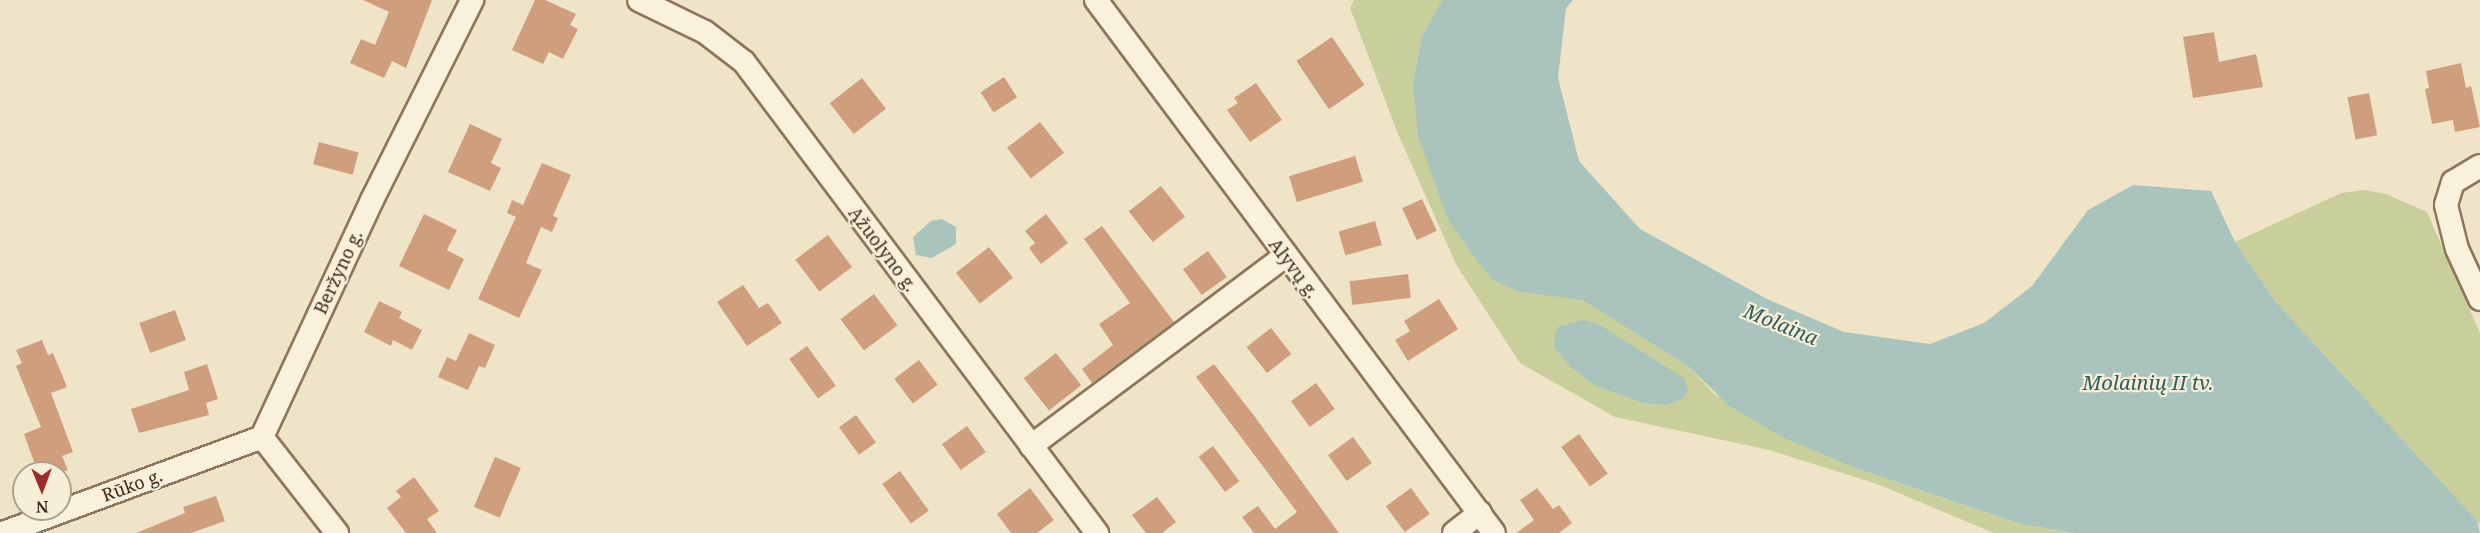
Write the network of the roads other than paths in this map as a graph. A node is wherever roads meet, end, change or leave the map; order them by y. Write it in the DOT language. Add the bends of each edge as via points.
graph roads {
  1 [pos="472,0"];
  2 [pos="639,0"];
  3 [pos="1096,0"];
  4 [pos="2480,166"];
  5 [pos="1285,256"];
  6 [pos="2480,299"];
  7 [pos="262,437"];
  8 [pos="1031,446"];
  9 [pos="1480,513"];
  10 [pos="3,533"];
  11 [pos="337,533"];
  12 [pos="1097,533"];
  13 [pos="1454,533"];
  14 [pos="1494,533"];
  1 -- 7 [label="street, Beržyno g." via="372,200"];
  2 -- 8 [label="street, Ąžuolyno g." via="705,32 744,62"];
  3 -- 5 [label="street, Alyvų g."];
  4 -- 6 [label="street" via="2453,182 2446,205 2457,249"];
  5 -- 8 [label="street"];
  5 -- 9 [label="street, Alyvų g."];
  7 -- 10 [label="street, Rūko g."];
  7 -- 11 [label="street"];
  8 -- 12 [label="street, Ąžuolyno g."];
  9 -- 13 [label="street"];
  9 -- 14 [label="street, Alyvų g."];
}
